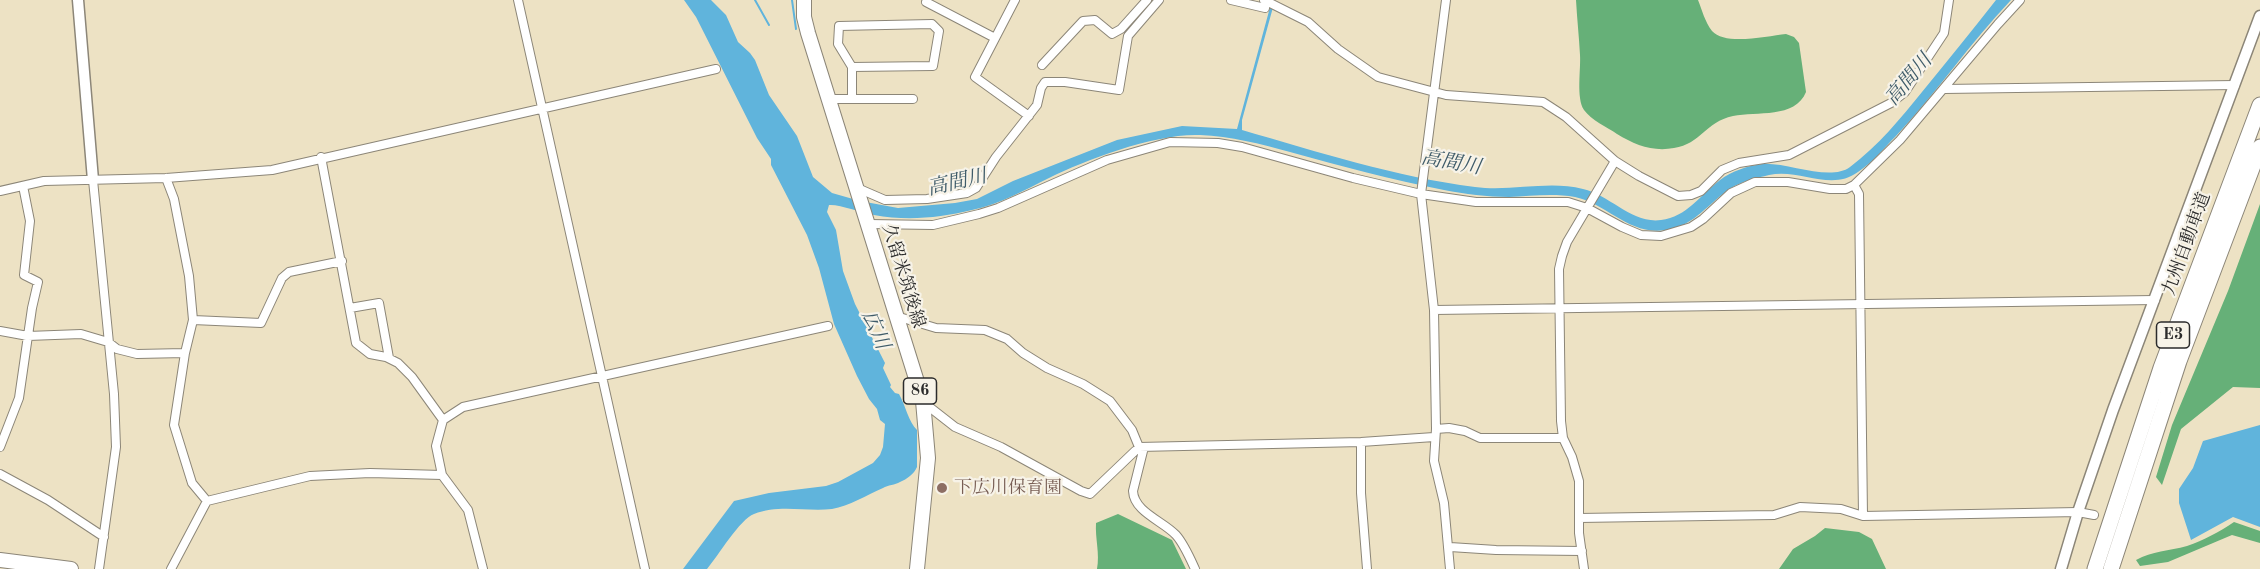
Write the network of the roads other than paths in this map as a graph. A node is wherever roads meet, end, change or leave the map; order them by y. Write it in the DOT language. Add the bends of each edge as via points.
graph roads {
  1 [pos="78,0"];
  2 [pos="518,0"];
  3 [pos="804,0"];
  4 [pos="1015,0"];
  5 [pos="1147,0"];
  6 [pos="1159,0"];
  7 [pos="1231,0"];
  8 [pos="1446,0"];
  9 [pos="1949,0"];
  10 [pos="2020,0"];
  11 [pos="1268,1"];
  12 [pos="926,2"];
  13 [pos="2260,16"];
  14 [pos="995,38"];
  15 [pos="1042,65"];
  16 [pos="852,67"];
  17 [pos="716,69"];
  18 [pos="2235,85"];
  19 [pos="1944,89"];
  20 [pos="1434,91"];
  21 [pos="829,99"];
  22 [pos="852,99"];
  23 [pos="913,99"];
  24 [pos="2260,105"];
  25 [pos="542,108"];
  26 [pos="1029,116"];
  27 [pos="2260,147"];
  28 [pos="321,157"];
  29 [pos="1615,161"];
  30 [pos="166,178"];
  31 [pos="93,180"];
  32 [pos="1854,185"];
  33 [pos="23,186"];
  34 [pos="0,191"];
  35 [pos="857,191"];
  36 [pos="1421,194"];
  37 [pos="1588,206"];
  38 [pos="868,222"];
  39 [pos="342,261"];
  40 [pos="2155,300"];
  41 [pos="1860,304"];
  42 [pos="350,308"];
  43 [pos="1560,308"];
  44 [pos="1434,310"];
  45 [pos="896,316"];
  46 [pos="193,320"];
  47 [pos="828,326"];
  48 [pos="0,331"];
  49 [pos="28,336"];
  50 [pos="108,342"];
  51 [pos="185,353"];
  52 [pos="389,358"];
  53 [pos="603,375"];
  54 [pos="923,401"];
  55 [pos="443,420"];
  56 [pos="1435,433"];
  57 [pos="1563,438"];
  58 [pos="1361,442"];
  59 [pos="0,447"];
  60 [pos="1144,447"];
  61 [pos="1135,452"];
  62 [pos="0,474"];
  63 [pos="442,475"];
  64 [pos="207,501"];
  65 [pos="2078,513"];
  66 [pos="2094,515"];
  67 [pos="1863,516"];
  68 [pos="1579,518"];
  69 [pos="104,537"];
  70 [pos="1450,547"];
  71 [pos="1582,551"];
  72 [pos="0,560"];
  73 [pos="71,569"];
  74 [pos="99,569"];
  75 [pos="171,569"];
  76 [pos="483,569"];
  77 [pos="645,569"];
  78 [pos="917,569"];
  79 [pos="1195,569"];
  80 [pos="1367,569"];
  81 [pos="1450,569"];
  82 [pos="1584,569"];
  83 [pos="2061,569"];
  84 [pos="2095,569"];
  85 [pos="2111,569"];
  1 -- 31 [label="street"];
  2 -- 25 [label="street"];
  3 -- 21 [label="main road, 久留米筑後線 / 86" via="804,17"];
  4 -- 14 [label="street"];
  5 -- 15 [label="street" via="1112,34 1095,20 1083,21"];
  6 -- 26 [label="street" via="1128,36 1119,90 1045,82"];
  7 -- 11 [label="street" via="1265,8"];
  8 -- 20 [label="street"];
  9 -- 29 [label="street" via="1944,33 1905,92 1789,155 1739,163 1722,170 1701,191 1678,196"];
  10 -- 19 [label="street"];
  11 -- 20 [label="street" via="1308,22 1378,77"];
  12 -- 14 [label="street"];
  13 -- 18 [label="street"];
  14 -- 26 [label="street" via="975,76"];
  16 -- 16 [label="street" via="933,66 939,31 932,24 839,26 838,44"];
  16 -- 22 [label="street"];
  17 -- 25 [label="street"];
  18 -- 19 [label="street"];
  18 -- 40 [label="street"];
  19 -- 32 [label="street"];
  20 -- 29 [label="street" via="1543,102"];
  20 -- 36 [label="street"];
  21 -- 22 [label="street"];
  21 -- 35 [label="main road, 久留米筑後線 / 86"];
  22 -- 23 [label="street"];
  24 -- 84 [label="highway, 九州自動車道 / E3" via="2161,368"];
  25 -- 28 [label="street"];
  25 -- 53 [label="street"];
  26 -- 35 [label="street" via="968,194 885,200"];
  27 -- 85 [label="highway, 九州自動車道 / E3" via="2180,361"];
  28 -- 30 [label="street" via="272,170"];
  28 -- 39 [label="street"];
  29 -- 37 [label="street"];
  30 -- 31 [label="street"];
  30 -- 46 [label="street" via="174,198 189,276"];
  31 -- 33 [label="street" via="45,181"];
  31 -- 50 [label="street"];
  32 -- 37 [label="street" via="1830,189 1788,182 1755,182 1731,193 1691,227 1661,236 1641,235"];
  32 -- 41 [label="street" via="1859,194"];
  33 -- 34 [label="street"];
  33 -- 49 [label="street" via="30,221 24,275 38,282"];
  35 -- 38 [label="main road, 久留米筑後線 / 86"];
  36 -- 37 [label="street" via="1476,202 1568,202"];
  36 -- 38 [label="street" via="1242,147 1170,142 1107,160 979,214 933,225"];
  36 -- 44 [label="street"];
  37 -- 43 [label="street" via="1562,256"];
  38 -- 45 [label="main road, 久留米筑後線 / 86"];
  39 -- 42 [label="street"];
  39 -- 46 [label="street" via="290,272 282,278 261,323"];
  40 -- 41 [label="street"];
  40 -- 65 [label="street"];
  41 -- 43 [label="street"];
  41 -- 67 [label="street"];
  42 -- 52 [label="street" via="356,343 370,354"];
  42 -- 52 [label="street" via="379,303"];
  43 -- 44 [label="street"];
  43 -- 57 [label="street"];
  44 -- 56 [label="street"];
  45 -- 54 [label="main road, 久留米筑後線 / 86"];
  45 -- 60 [label="street" via="936,328 986,330 1007,339 1047,368 1110,401 1132,430 1139,447"];
  46 -- 51 [label="street"];
  47 -- 53 [label="street"];
  48 -- 49 [label="street"];
  49 -- 50 [label="street" via="81,334"];
  49 -- 59 [label="street" via="19,398"];
  50 -- 51 [label="street" via="117,349 137,354"];
  50 -- 69 [label="street" via="116,447"];
  51 -- 64 [label="street" via="174,425 192,483"];
  52 -- 55 [label="street" via="412,377"];
  53 -- 55 [label="street" via="463,407"];
  53 -- 77 [label="street"];
  54 -- 61 [label="street" via="955,428 1001,447 1090,494"];
  54 -- 78 [label="main road, 久留米筑後線 / 86" via="928,458"];
  55 -- 63 [label="street" via="436,446"];
  56 -- 57 [label="street" via="1449,428 1480,438"];
  56 -- 58 [label="street"];
  56 -- 70 [label="street" via="1434,461"];
  57 -- 68 [label="street" via="1579,482"];
  58 -- 60 [label="street"];
  58 -- 80 [label="street"];
  60 -- 79 [label="street" via="1133,497 1137,505 1178,537"];
  62 -- 69 [label="street"];
  63 -- 64 [label="street" via="310,476"];
  63 -- 76 [label="street" via="468,510"];
  64 -- 75 [label="street"];
  65 -- 66 [label="street"];
  65 -- 67 [label="street"];
  65 -- 83 [label="street"];
  67 -- 68 [label="street" via="1841,509 1800,507 1774,515"];
  68 -- 71 [label="street"];
  69 -- 74 [label="street"];
  70 -- 71 [label="street"];
  70 -- 81 [label="street"];
  71 -- 82 [label="street"];
  72 -- 73 [label="main road"];
}
